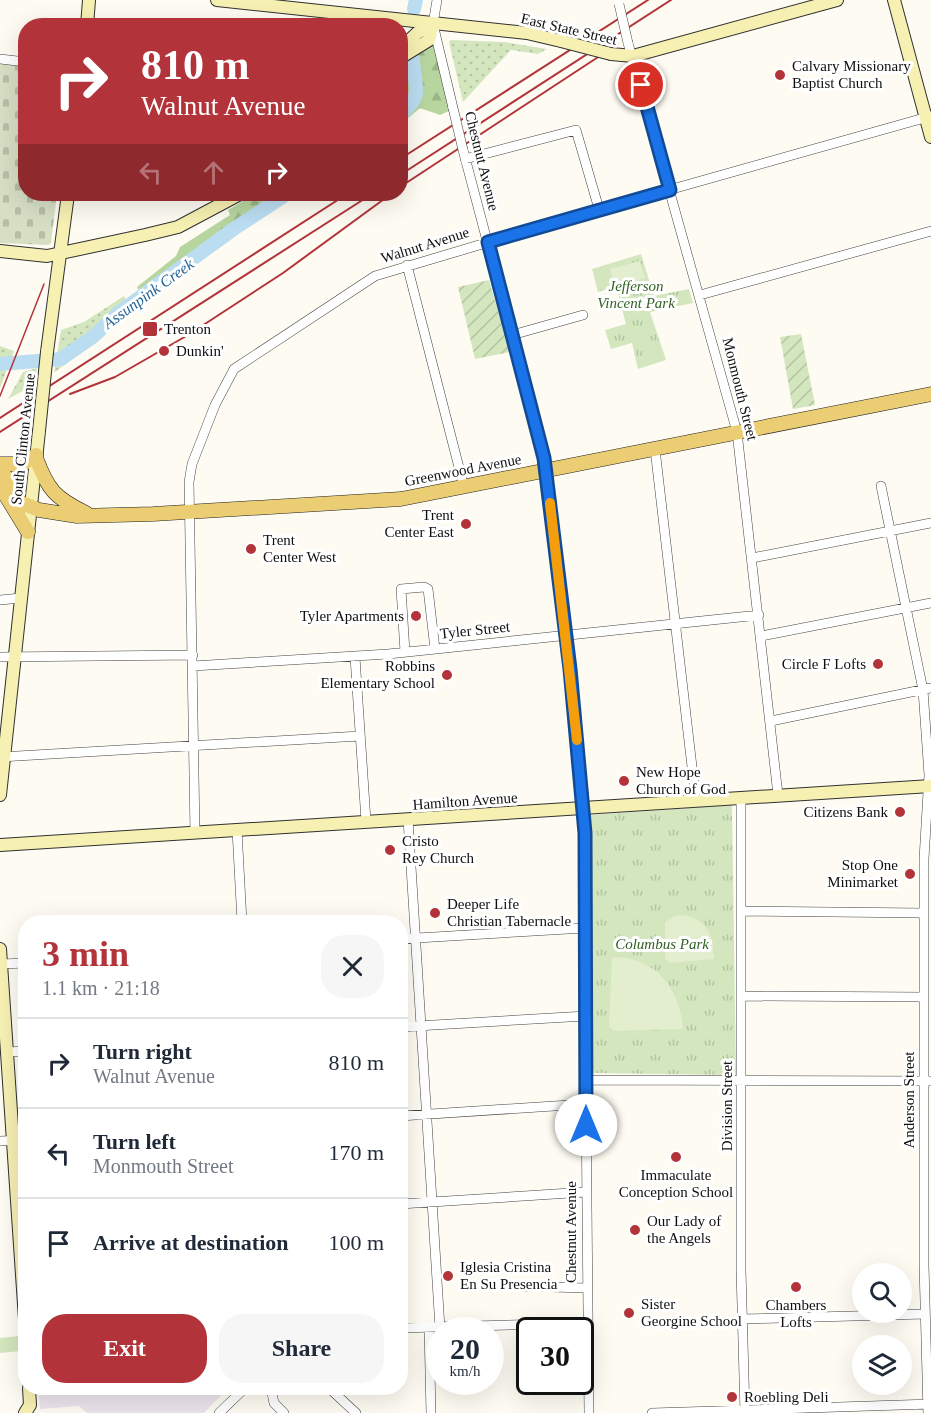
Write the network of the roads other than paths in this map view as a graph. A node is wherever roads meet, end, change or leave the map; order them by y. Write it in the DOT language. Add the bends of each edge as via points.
graph roads {
  1 [pos="89,0"];
  2 [pos="217,0"];
  3 [pos="437,0"];
  4 [pos="837,0"];
  5 [pos="894,0"];
  6 [pos="619,2"];
  7 [pos="88,18"];
  8 [pos="370,18"];
  9 [pos="408,22"];
  10 [pos="433,24"];
  11 [pos="408,41"];
  12 [pos="408,53"];
  13 [pos="633,56"];
  14 [pos="0,59"];
  15 [pos="18,61"];
  16 [pos="928,117"];
  17 [pos="931,137"];
  18 [pos="464,154"];
  19 [pos="670,190"];
  20 [pos="67,201"];
  21 [pos="227,201"];
  22 [pos="599,209"];
  23 [pos="931,231"];
  24 [pos="488,242"];
  25 [pos="0,251"];
  26 [pos="60,254"];
  27 [pos="407,265"];
  28 [pos="700,296"];
  29 [pos="583,315"];
  30 [pos="512,335"];
  31 [pos="931,394"];
  32 [pos="737,432"];
  33 [pos="655,449"];
  34 [pos="36,456"];
  35 [pos="0,464"];
  36 [pos="0,468"];
  37 [pos="546,470"];
  38 [pos="882,486"];
  39 [pos="464,487"];
  40 [pos="2,489"];
  41 [pos="31,507"];
  42 [pos="190,510"];
  43 [pos="91,515"];
  44 [pos="931,522"];
  45 [pos="28,531"];
  46 [pos="891,531"];
  47 [pos="752,558"];
  48 [pos="21,598"];
  49 [pos="0,600"];
  50 [pos="931,603"];
  51 [pos="906,608"];
  52 [pos="759,615"];
  53 [pos="676,624"];
  54 [pos="566,635"];
  55 [pos="761,636"];
  56 [pos="435,649"];
  57 [pos="405,652"];
  58 [pos="193,655"];
  59 [pos="0,657"];
  60 [pos="14,657"];
  61 [pos="355,657"];
  62 [pos="193,666"];
  63 [pos="927,689"];
  64 [pos="771,721"];
  65 [pos="360,736"];
  66 [pos="194,745"];
  67 [pos="2,757"];
  68 [pos="929,786"];
  69 [pos="0,795"];
  70 [pos="778,795"];
  71 [pos="741,798"];
  72 [pos="696,801"];
  73 [pos="927,807"];
  74 [pos="584,808"];
  75 [pos="408,819"];
  76 [pos="366,821"];
  77 [pos="931,822"];
  78 [pos="237,830"];
  79 [pos="195,833"];
  80 [pos="0,845"];
  81 [pos="741,911"];
  82 [pos="924,913"];
  83 [pos="242,915"];
  84 [pos="585,928"];
  85 [pos="408,938"];
  86 [pos="415,938"];
  87 [pos="0,949"];
  88 [pos="18,963"];
  89 [pos="1,964"];
  90 [pos="741,996"];
  91 [pos="924,997"];
  92 [pos="586,1016"];
  93 [pos="421,1026"];
  94 [pos="408,1027"];
  95 [pos="18,1051"];
  96 [pos="7,1052"];
  97 [pos="586,1080"];
  98 [pos="742,1080"];
  99 [pos="928,1081"];
  100 [pos="585,1104"];
  101 [pos="427,1114"];
  102 [pos="408,1115"];
  103 [pos="13,1140"];
  104 [pos="18,1189"];
  105 [pos="586,1192"];
  106 [pos="432,1202"];
  107 [pos="408,1204"];
  108 [pos="486,1286"];
  109 [pos="586,1288"];
  110 [pos="925,1314"];
  111 [pos="439,1317"];
  112 [pos="586,1317"];
  113 [pos="742,1318"];
  114 [pos="408,1328"];
  115 [pos="426,1328"];
  116 [pos="29,1395"];
  117 [pos="238,1395"];
  118 [pos="272,1395"];
  119 [pos="337,1395"];
  120 [pos="431,1395"];
  121 [pos="588,1395"];
  122 [pos="929,1407"];
  123 [pos="745,1412"];
  124 [pos="25,1413"];
  125 [pos="219,1413"];
  126 [pos="284,1413"];
  127 [pos="356,1413"];
  128 [pos="431,1413"];
  129 [pos="589,1413"];
  130 [pos="652,1413"];
  1 -- 7 [label="street"];
  2 -- 8 [label="street, East State Street"];
  3 -- 10 [label="street"];
  4 -- 13 [label="street, East State Street"];
  5 -- 16 [label="street"];
  6 -- 13 [label="street, Monmouth Street, bridge"];
  9 -- 10 [label="street, East State Street"];
  10 -- 11 [label="street"];
  10 -- 12 [label="street" via="429,40"];
  10 -- 13 [label="street, East State Street, bridge" via="527,33"];
  10 -- 18 [label="street, Chestnut Avenue, bridge"];
  13 -- 19 [label="street, Monmouth Street"];
  14 -- 15 [label="street"];
  16 -- 17 [label="street"];
  16 -- 19 [label="street, Walnut Avenue"];
  18 -- 22 [label="street" via="576,130"];
  18 -- 24 [label="street, Chestnut Avenue"];
  19 -- 22 [label="street, Walnut Avenue"];
  19 -- 28 [label="street, Monmouth Street"];
  20 -- 26 [label="street, South Clinton Avenue"];
  21 -- 26 [label="street" via="178,227"];
  22 -- 24 [label="street, Walnut Avenue"];
  23 -- 28 [label="street"];
  24 -- 27 [label="street, Walnut Avenue"];
  24 -- 30 [label="street, Chestnut Avenue"];
  25 -- 26 [label="street"];
  26 -- 34 [label="street, South Clinton Avenue, bridge"];
  27 -- 39 [label="street"];
  27 -- 42 [label="street, Walnut Avenue" via="365,281 234,369 192,464"];
  28 -- 32 [label="street, Monmouth Street"];
  29 -- 30 [label="street"];
  30 -- 37 [label="street, Chestnut Avenue"];
  31 -- 32 [label="main road, Greenwood Avenue"];
  32 -- 33 [label="main road, Greenwood Avenue"];
  32 -- 47 [label="street, Monmouth Street"];
  33 -- 37 [label="main road, Greenwood Avenue"];
  33 -- 53 [label="street"];
  34 -- 35 [label="main road" via="22,464"];
  34 -- 41 [label="street, South Clinton Avenue"];
  34 -- 43 [label="main road" via="53,494"];
  36 -- 41 [label="main road" via="9,485"];
  37 -- 39 [label="main road, Greenwood Avenue"];
  37 -- 54 [label="street, Chestnut Avenue"];
  38 -- 46 [label="street, Anderson Street"];
  39 -- 42 [label="main road, Greenwood Avenue" via="401,499"];
  40 -- 41 [label="main road, Greenwood Avenue"];
  40 -- 45 [label="main road"];
  41 -- 43 [label="main road, Greenwood Avenue" via="60,515"];
  41 -- 45 [label="street, South Clinton Avenue"];
  42 -- 43 [label="main road, Greenwood Avenue"];
  42 -- 58 [label="street, Walnut Avenue"];
  44 -- 46 [label="street"];
  45 -- 48 [label="street, South Clinton Avenue"];
  46 -- 47 [label="street"];
  46 -- 51 [label="street, Anderson Street"];
  47 -- 52 [label="street, Monmouth Street"];
  48 -- 49 [label="street"];
  48 -- 60 [label="street, South Clinton Avenue"];
  50 -- 51 [label="street"];
  51 -- 55 [label="street"];
  51 -- 63 [label="street, Anderson Street"];
  52 -- 53 [label="street, Tyler Street"];
  52 -- 55 [label="street, Monmouth Street"];
  53 -- 54 [label="street, Tyler Street"];
  53 -- 72 [label="street"];
  54 -- 56 [label="street, Tyler Street"];
  54 -- 74 [label="street, Chestnut Avenue"];
  55 -- 64 [label="street, Monmouth Street"];
  56 -- 57 [label="street, Tyler Street"];
  56 -- 57 [label="street" via="428,589 401,589"];
  57 -- 61 [label="street, Tyler Street"];
  58 -- 60 [label="street"];
  58 -- 62 [label="street, Walnut Avenue"];
  59 -- 60 [label="street"];
  60 -- 67 [label="street, South Clinton Avenue"];
  61 -- 62 [label="street, Tyler Street"];
  61 -- 65 [label="street"];
  62 -- 66 [label="street, Walnut Avenue"];
  63 -- 64 [label="street"];
  63 -- 68 [label="street, Anderson Street"];
  64 -- 70 [label="street, Monmouth Street"];
  65 -- 66 [label="street"];
  65 -- 76 [label="street"];
  66 -- 67 [label="street"];
  66 -- 79 [label="street, Walnut Avenue"];
  67 -- 69 [label="street, South Clinton Avenue"];
  68 -- 70 [label="street, Hamilton Avenue"];
  68 -- 73 [label="street, Anderson Street"];
  70 -- 71 [label="street, Hamilton Avenue"];
  71 -- 72 [label="street, Hamilton Avenue"];
  71 -- 81 [label="street, Division Street"];
  72 -- 74 [label="street, Hamilton Avenue"];
  73 -- 77 [label="street"];
  73 -- 82 [label="street, Anderson Street"];
  74 -- 75 [label="street, Hamilton Avenue"];
  74 -- 84 [label="street, Chestnut Avenue"];
  75 -- 76 [label="street, Hamilton Avenue"];
  75 -- 86 [label="street"];
  76 -- 78 [label="street, Hamilton Avenue"];
  78 -- 79 [label="street, Hamilton Avenue"];
  78 -- 83 [label="street"];
  79 -- 80 [label="street, Hamilton Avenue"];
  81 -- 82 [label="street"];
  81 -- 90 [label="street, Division Street"];
  82 -- 91 [label="street, Anderson Street"];
  84 -- 86 [label="street"];
  84 -- 92 [label="street, Chestnut Avenue"];
  85 -- 86 [label="street"];
  86 -- 93 [label="street"];
  87 -- 89 [label="street"];
  88 -- 89 [label="street"];
  89 -- 96 [label="street"];
  90 -- 91 [label="street"];
  90 -- 98 [label="street, Division Street"];
  91 -- 99 [label="street, Anderson Street"];
  92 -- 93 [label="street"];
  92 -- 97 [label="street, Chestnut Avenue"];
  93 -- 94 [label="street"];
  93 -- 101 [label="street"];
  95 -- 96 [label="street"];
  96 -- 103 [label="street"];
  97 -- 98 [label="street"];
  97 -- 100 [label="street, Chestnut Avenue"];
  98 -- 99 [label="street"];
  98 -- 113 [label="street, Division Street"];
  99 -- 110 [label="street, Anderson Street"];
  100 -- 101 [label="street"];
  100 -- 105 [label="street, Chestnut Avenue"];
  101 -- 102 [label="street"];
  101 -- 106 [label="street"];
  103 -- 104 [label="street"];
  105 -- 106 [label="street"];
  105 -- 109 [label="street, Chestnut Avenue"];
  106 -- 107 [label="street"];
  106 -- 111 [label="street"];
  108 -- 109 [label="street"];
  109 -- 112 [label="street, Chestnut Avenue"];
  110 -- 113 [label="street"];
  110 -- 122 [label="street, Anderson Street"];
  113 -- 123 [label="street, Division Street"];
  114 -- 115 [label="street"];
  116 -- 124 [label="street"];
  117 -- 125 [label="street"];
  118 -- 126 [label="street"];
  119 -- 127 [label="street"];
  120 -- 128 [label="street"];
  121 -- 129 [label="street, Chestnut Avenue"];
  122 -- 123 [label="street"];
  123 -- 130 [label="street"];
}
